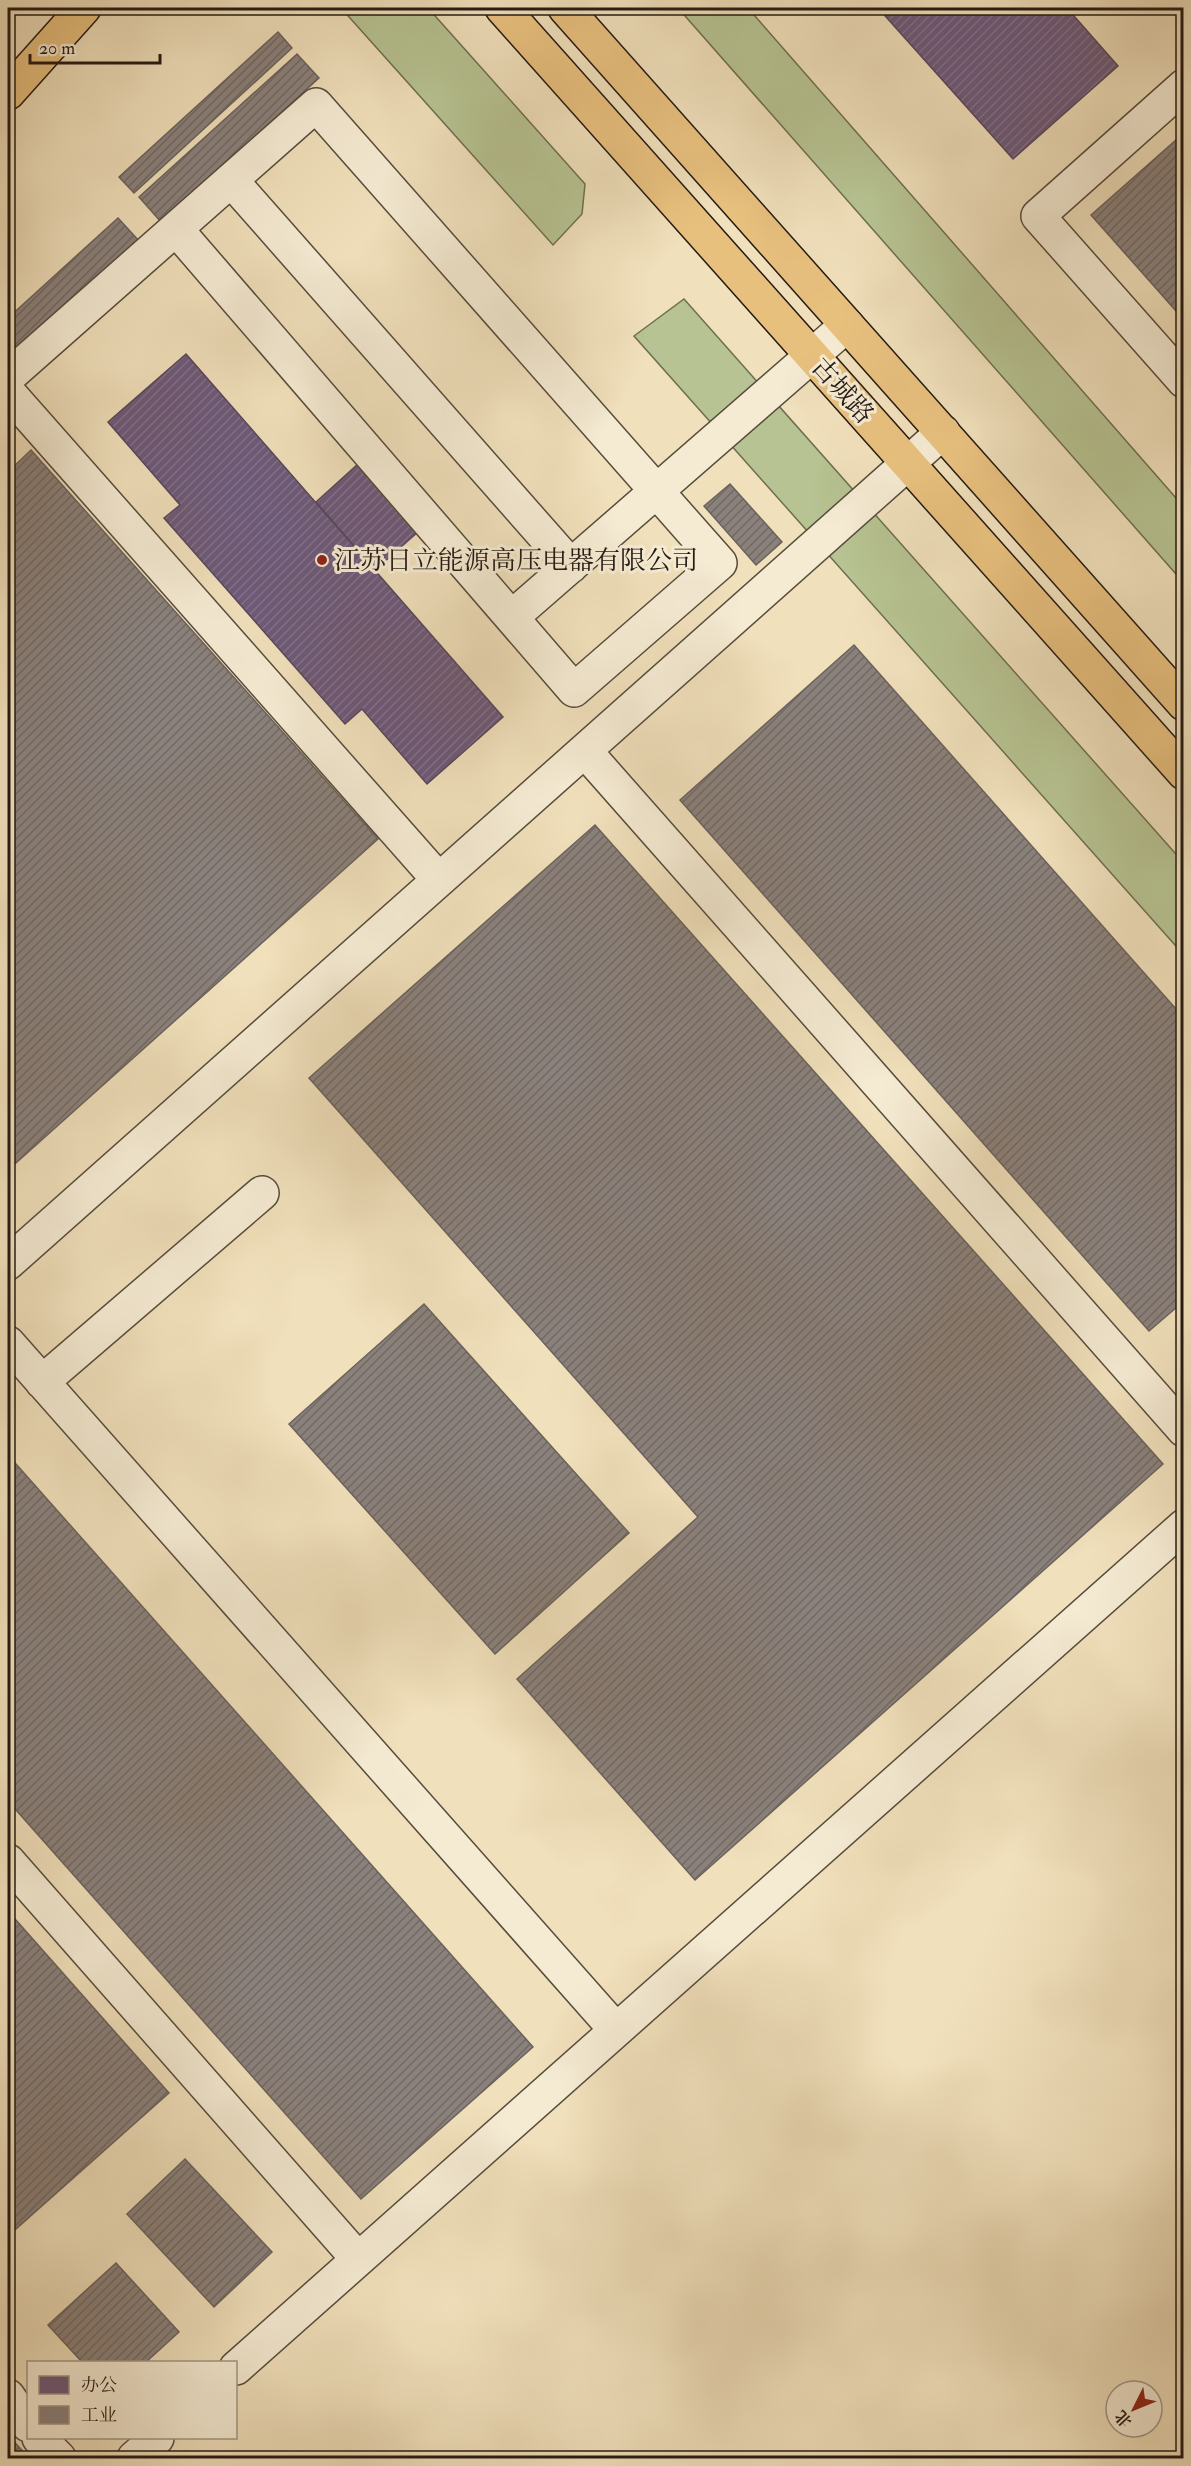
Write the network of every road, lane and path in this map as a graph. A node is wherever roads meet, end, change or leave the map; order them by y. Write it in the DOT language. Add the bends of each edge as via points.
graph roads {
  1 [pos="84,8"];
  2 [pos="502,8"];
  3 [pos="566,8"];
  4 [pos="1184,86"];
  5 [pos="8,93"];
  6 [pos="231,180"];
  7 [pos="176,229"];
  8 [pos="847,325"];
  9 [pos="812,356"];
  10 [pos="8,378"];
  11 [pos="1184,381"];
  12 [pos="8,392"];
  13 [pos="943,432"];
  14 [pos="908,463"];
  15 [pos="657,491"];
  16 [pos="571,566"];
  17 [pos="512,617"];
  18 [pos="1184,704"];
  19 [pos="585,751"];
  20 [pos="1184,773"];
  21 [pos="439,880"];
  22 [pos="261,1193"];
  23 [pos="8,1263"];
  24 [pos="8,1343"];
  25 [pos="42,1382"];
  26 [pos="1184,1430"];
  27 [pos="1184,1526"];
  28 [pos="8,1861"];
  29 [pos="616,2030"];
  30 [pos="358,2259"];
  31 [pos="237,2367"];
  32 [pos="8,2396"];
  33 [pos="27,2424"];
  34 [pos="40,2439"];
  35 [pos="156,2439"];
  36 [pos="59,2458"];
  37 [pos="134,2458"];
  1 -- 5 [label="main road"];
  2 -- 9 [label="main road, 古城路"];
  3 -- 8 [label="main road, 古城路"];
  4 -- 11 [label="lane" via="1038,216"];
  6 -- 7 [label="lane"];
  6 -- 15 [label="lane" via="316,105"];
  6 -- 16 [label="lane"];
  7 -- 10 [label="lane"];
  7 -- 17 [label="lane"];
  8 -- 9 [label="lane"];
  8 -- 13 [label="main road, 古城路"];
  9 -- 14 [label="main road, 古城路"];
  9 -- 15 [label="lane"];
  12 -- 21 [label="lane"];
  13 -- 14 [label="lane"];
  13 -- 18 [label="main road, 古城路"];
  14 -- 19 [label="lane"];
  14 -- 20 [label="main road, 古城路"];
  15 -- 16 [label="lane"];
  15 -- 17 [label="lane" via="720,563 574,690"];
  16 -- 17 [label="lane"];
  19 -- 21 [label="lane"];
  19 -- 26 [label="lane"];
  21 -- 23 [label="lane"];
  22 -- 25 [label="lane"];
  24 -- 25 [label="lane"];
  25 -- 29 [label="lane"];
  27 -- 29 [label="lane"];
  28 -- 30 [label="lane"];
  29 -- 30 [label="lane"];
  30 -- 31 [label="lane"];
  32 -- 33 [label="lane"];
  34 -- 36 [label="lane"];
  35 -- 37 [label="lane"];
}
